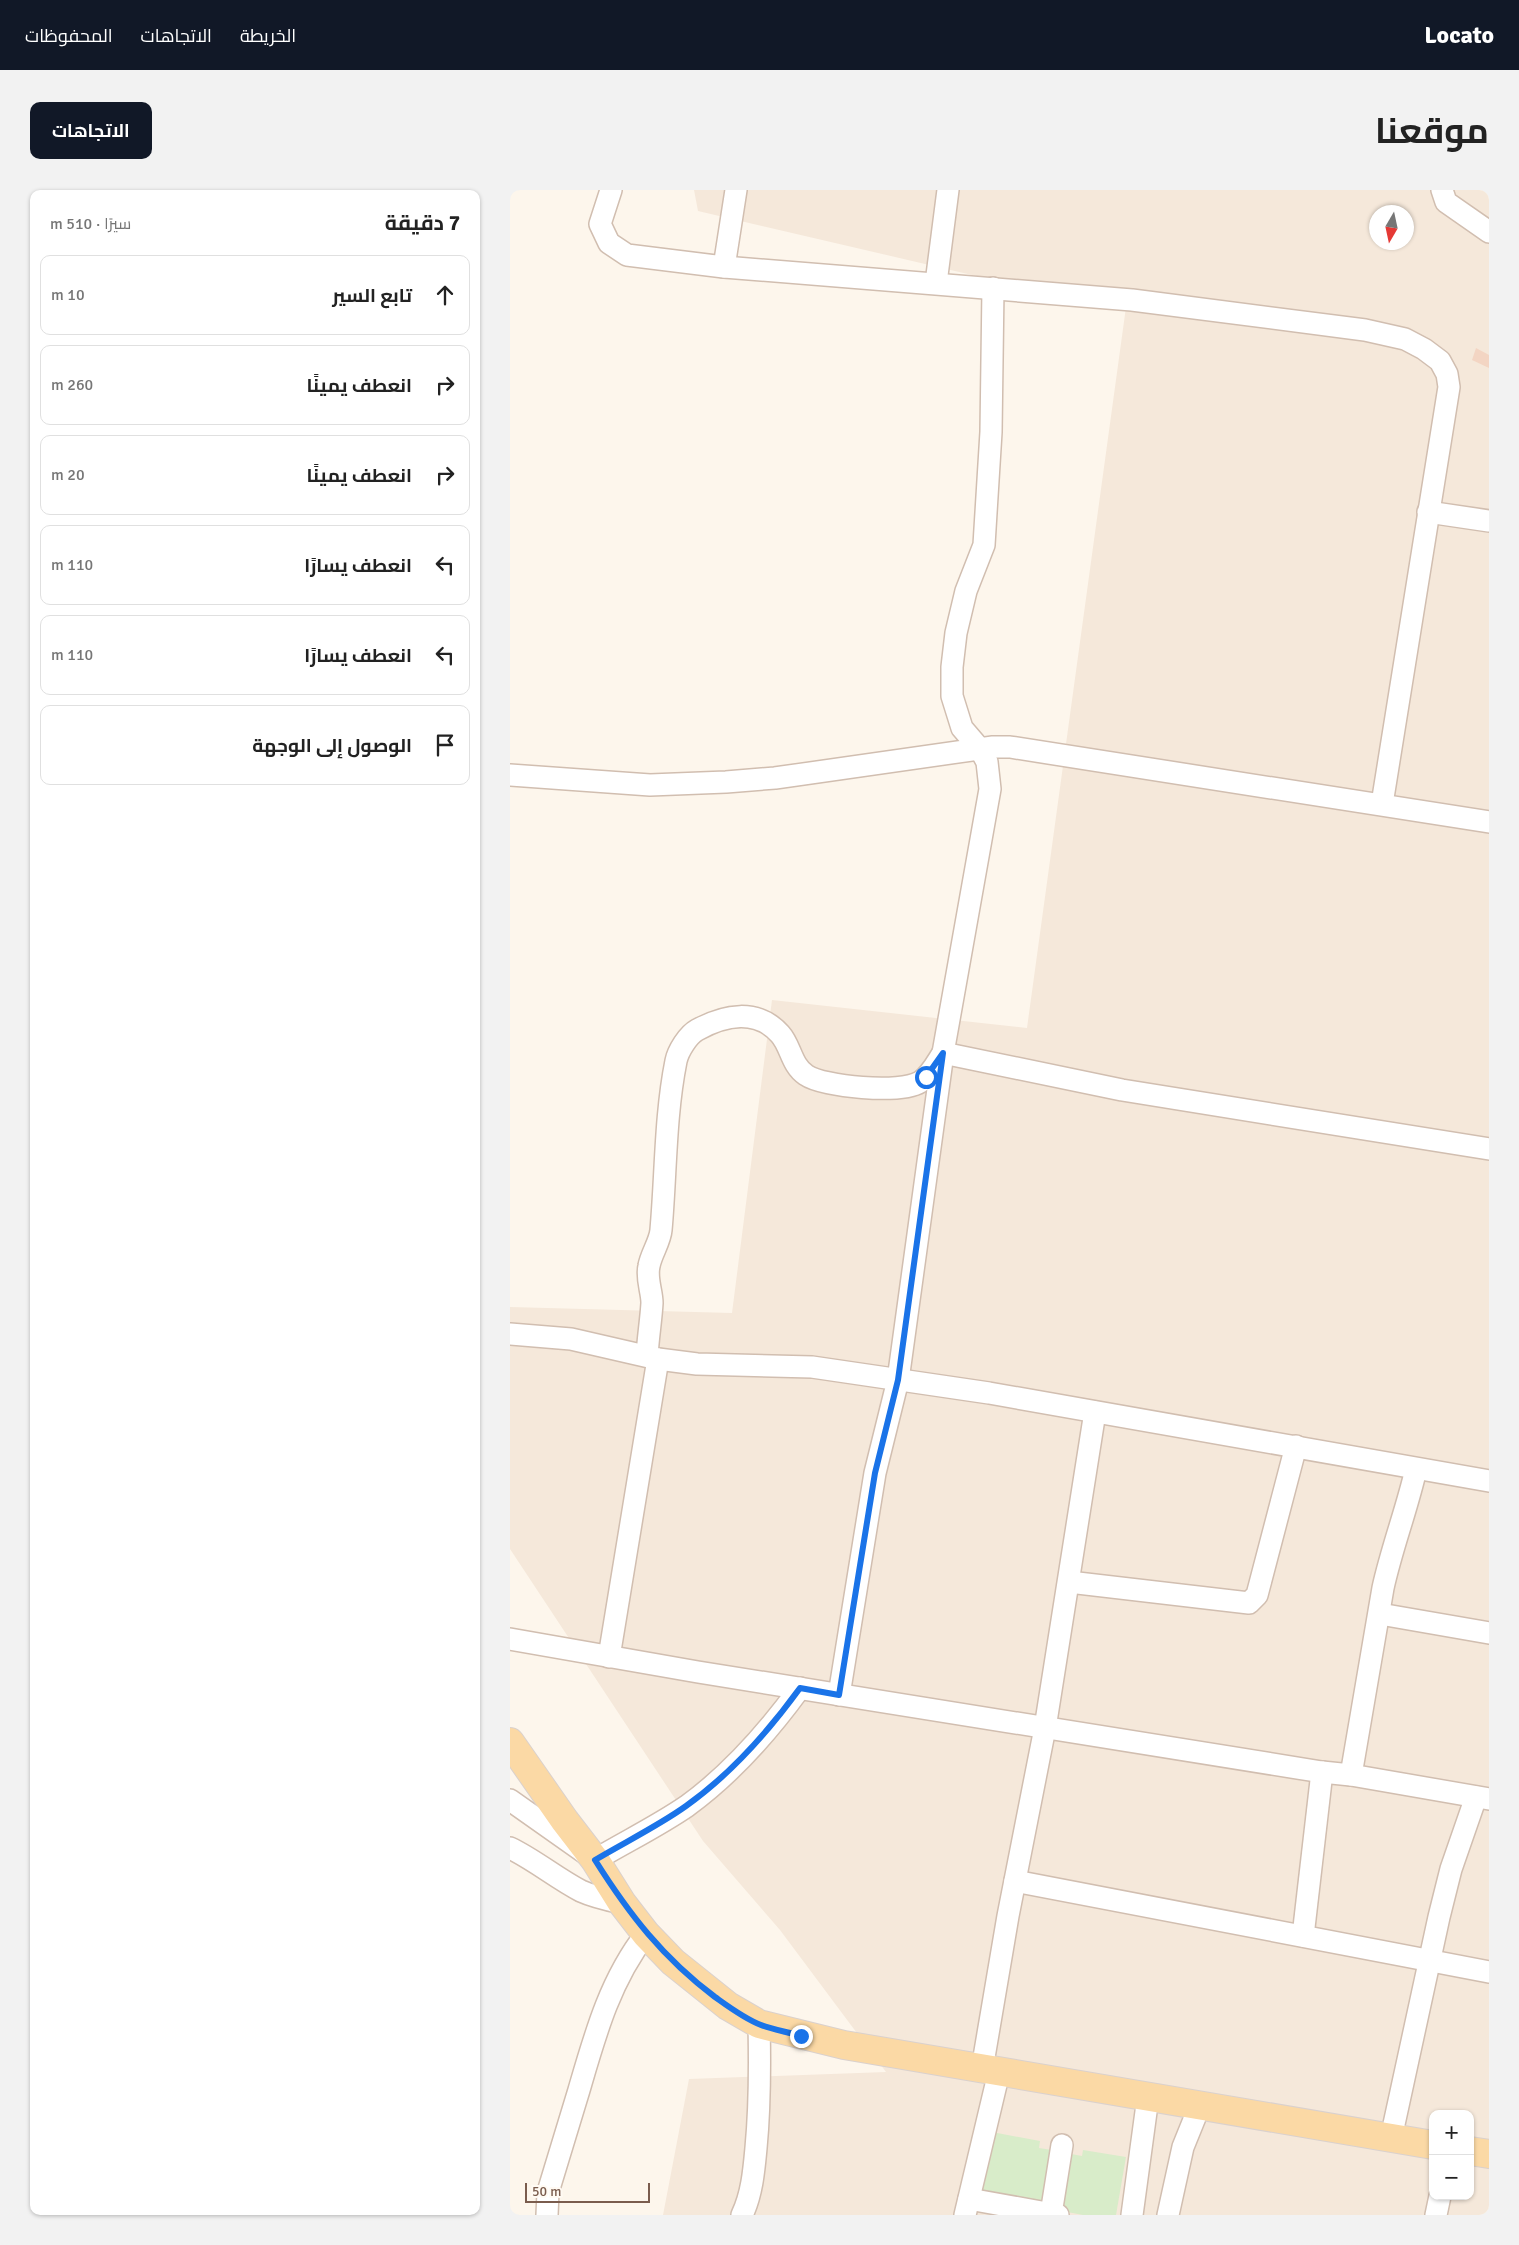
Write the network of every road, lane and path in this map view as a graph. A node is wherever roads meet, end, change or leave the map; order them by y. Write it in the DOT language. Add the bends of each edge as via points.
graph roads {
  1 [pos="611,190"];
  2 [pos="736,190"];
  3 [pos="948,190"];
  4 [pos="1442,190"];
  5 [pos="1489,232"];
  6 [pos="724,268"];
  7 [pos="936,283"];
  8 [pos="992,288"];
  9 [pos="1428,512"];
  10 [pos="1489,521"];
  11 [pos="980,749"];
  12 [pos="510,774"];
  13 [pos="1382,804"];
  14 [pos="1489,822"];
  15 [pos="943,1053"];
  16 [pos="1489,1149"];
  17 [pos="510,1334"];
  18 [pos="652,1357"];
  19 [pos="898,1380"];
  20 [pos="1096,1412"];
  21 [pos="1296,1446"];
  22 [pos="1416,1468"];
  23 [pos="1489,1481"];
  24 [pos="1069,1582"];
  25 [pos="1380,1614"];
  26 [pos="1489,1633"];
  27 [pos="510,1639"];
  28 [pos="609,1657"];
  29 [pos="800,1688"];
  30 [pos="839,1695"];
  31 [pos="1045,1728"];
  32 [pos="510,1742"];
  33 [pos="1322,1772"];
  34 [pos="1352,1775"];
  35 [pos="1482,1798"];
  36 [pos="510,1800"];
  37 [pos="510,1848"];
  38 [pos="595,1860"];
  39 [pos="1015,1881"];
  40 [pos="622,1903"];
  41 [pos="646,1934"];
  42 [pos="1303,1936"];
  43 [pos="1429,1960"];
  44 [pos="1489,1972"];
  45 [pos="759,2024"];
  46 [pos="991,2071"];
  47 [pos="1148,2097"];
  48 [pos="1200,2105"];
  49 [pos="1391,2138"];
  50 [pos="1429,2144"];
  51 [pos="1062,2145"];
  52 [pos="1474,2152"];
  53 [pos="1489,2154"];
  54 [pos="1439,2200"];
  55 [pos="967,2207"];
  56 [pos="1054,2214"];
  57 [pos="547,2215"];
  58 [pos="742,2215"];
  59 [pos="1132,2215"];
  60 [pos="1168,2215"];
  61 [pos="1436,2215"];
  1 -- 6 [label="street" via="600,224 618,250 626,255"];
  2 -- 6 [label="street"];
  3 -- 7 [label="street"];
  4 -- 5 [label="street" via="1446,202"];
  6 -- 7 [label="street"];
  7 -- 8 [label="street"];
  8 -- 9 [label="street" via="1132,300 1365,330 1405,339 1440,361 1449,387"];
  8 -- 11 [label="street" via="991,432 984,545 966,591 952,666 952,696 962,728"];
  9 -- 10 [label="street"];
  9 -- 13 [label="street"];
  11 -- 12 [label="street" via="726,782 650,785"];
  11 -- 13 [label="street" via="1010,747 1042,751"];
  11 -- 15 [label="street" via="987,762 990,789"];
  13 -- 14 [label="street"];
  15 -- 16 [label="street" via="1122,1090"];
  15 -- 18 [label="street" via="920,1082 895,1089 873,1088 814,1080 796,1066 780,1034 751,1017 728,1017 695,1031 676,1058 661,1233 648,1267"];
  15 -- 19 [label="street"];
  17 -- 18 [label="street" via="571,1339"];
  18 -- 19 [label="street" via="736,1367 812,1367"];
  18 -- 28 [label="street"];
  19 -- 20 [label="street"];
  19 -- 30 [label="street" via="875,1473"];
  20 -- 21 [label="street"];
  20 -- 24 [label="street"];
  21 -- 22 [label="street"];
  21 -- 24 [label="street" via="1257,1595 1249,1603"];
  22 -- 23 [label="street"];
  22 -- 25 [label="street" via="1389,1559"];
  24 -- 31 [label="street"];
  25 -- 26 [label="street"];
  25 -- 34 [label="street"];
  27 -- 28 [label="street"];
  28 -- 29 [label="street"];
  29 -- 30 [label="street"];
  29 -- 38 [label="street" via="776,1720 715,1783 686,1806"];
  30 -- 31 [label="street"];
  31 -- 33 [label="street"];
  31 -- 39 [label="street"];
  32 -- 38 [label="main road"];
  33 -- 34 [label="street"];
  33 -- 42 [label="street"];
  34 -- 35 [label="street"];
  35 -- 43 [label="street" via="1451,1869"];
  36 -- 38 [label="street"];
  37 -- 40 [label="street" via="580,1890"];
  38 -- 40 [label="main road"];
  39 -- 42 [label="street"];
  39 -- 46 [label="street"];
  40 -- 41 [label="main road"];
  41 -- 45 [label="main road" via="700,1986"];
  41 -- 57 [label="street" via="619,1975 601,2015 548,2192"];
  42 -- 43 [label="street"];
  43 -- 44 [label="street"];
  43 -- 49 [label="street"];
  45 -- 46 [label="main road" via="844,2045"];
  45 -- 58 [label="street" via="760,2101 754,2169 748,2203"];
  46 -- 47 [label="main road"];
  46 -- 55 [label="street"];
  47 -- 48 [label="main road"];
  47 -- 59 [label="street"];
  48 -- 49 [label="main road"];
  48 -- 60 [label="street" via="1183,2147"];
  49 -- 50 [label="main road"];
  51 -- 56 [label="street"];
  52 -- 53 [label="main road"];
  54 -- 61 [label="street"];
  55 -- 56 [label="street"];
}
